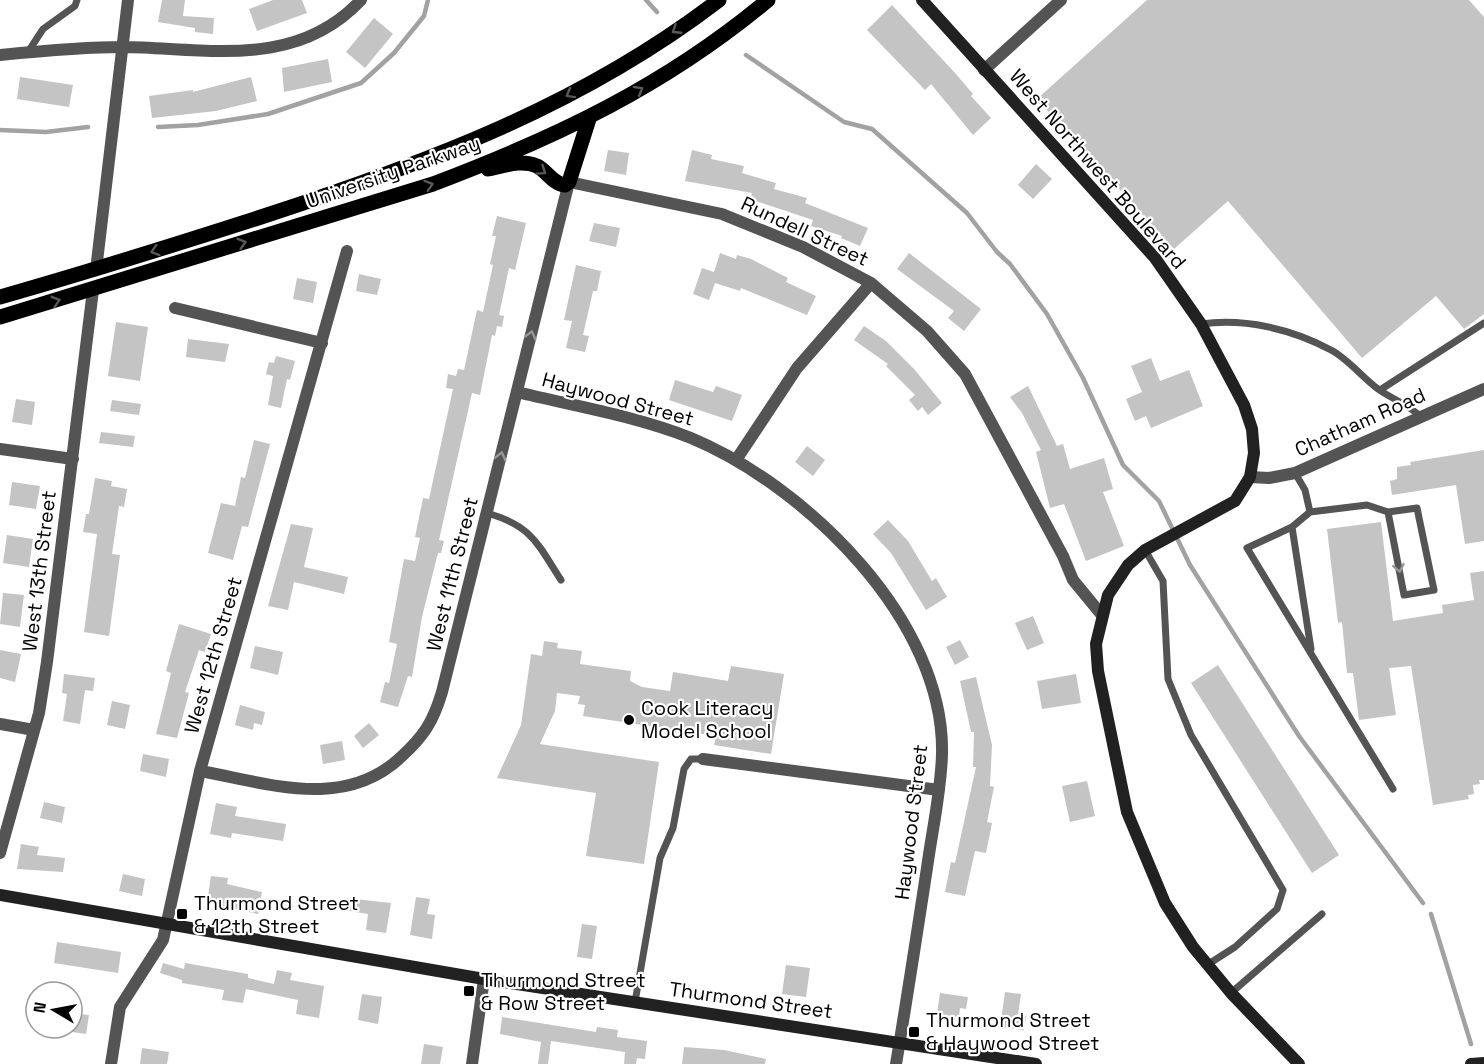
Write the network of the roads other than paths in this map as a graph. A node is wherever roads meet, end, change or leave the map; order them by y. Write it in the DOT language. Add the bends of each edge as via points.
graph roads {
  1 [pos="77,0"];
  2 [pos="128,0"];
  3 [pos="361,0"];
  4 [pos="719,0"];
  5 [pos="768,0"];
  6 [pos="922,0"];
  7 [pos="1061,0"];
  8 [pos="123,47"];
  9 [pos="28,52"];
  10 [pos="0,55"];
  11 [pos="984,70"];
  12 [pos="589,119"];
  13 [pos="471,170"];
  14 [pos="569,182"];
  15 [pos="347,251"];
  16 [pos="96,270"];
  17 [pos="871,283"];
  18 [pos="93,290"];
  19 [pos="0,297"];
  20 [pos="175,308"];
  21 [pos="0,317"];
  22 [pos="1484,323"];
  23 [pos="1201,324"];
  24 [pos="322,343"];
  25 [pos="1484,389"];
  26 [pos="1380,390"];
  27 [pos="517,392"];
  28 [pos="1420,416"];
  29 [pos="0,449"];
  30 [pos="73,459"];
  31 [pos="736,460"];
  32 [pos="1295,473"];
  33 [pos="1250,477"];
  34 [pos="1310,512"];
  35 [pos="1388,512"];
  36 [pos="487,513"];
  37 [pos="1292,527"];
  38 [pos="1145,550"];
  39 [pos="561,580"];
  40 [pos="1101,614"];
  41 [pos="1311,654"];
  42 [pos="0,724"];
  43 [pos="34,730"];
  44 [pos="704,759"];
  45 [pos="200,771"];
  46 [pos="1393,789"];
  47 [pos="939,790"];
  48 [pos="0,853"];
  49 [pos="0,895"];
  50 [pos="1322,914"];
  51 [pos="167,924"];
  52 [pos="1207,965"];
  53 [pos="484,979"];
  54 [pos="1231,993"];
  55 [pos="635,1002"];
  56 [pos="900,1042"];
  57 [pos="973,1059"];
  58 [pos="1484,1063"];
  59 [pos="111,1064"];
  60 [pos="472,1064"];
  61 [pos="897,1064"];
  62 [pos="1036,1064"];
  63 [pos="1299,1064"];
  64 [pos="1471,1064"];
  1 -- 9 [label="lane" via="75,6 43,30"];
  2 -- 8 [label="street"];
  3 -- 8 [label="street" via="331,24 308,35 251,51 216,53"];
  4 -- 16 [label="main road, University Parkway, one-way" via="567,96 470,143 368,182"];
  12 -- 5 [label="main road, University Parkway, one-way" via="694,56"];
  6 -- 11 [label="main road, West Northwest Boulevard"];
  7 -- 11 [label="street"];
  8 -- 9 [label="street"];
  8 -- 16 [label="street"];
  9 -- 10 [label="street"];
  11 -- 23 [label="main road, West Northwest Boulevard" via="1155,258"];
  12 -- 13 [label="main road, University Parkway"];
  12 -- 14 [label="main road"];
  13 -- 14 [label="main road, one-way" via="522,162 537,166 560,184"];
  18 -- 13 [label="main road, University Parkway, one-way"];
  14 -- 17 [label="street, Rundell Street" via="722,214 803,247"];
  27 -- 14 [label="street, West 11th Street, one-way"];
  15 -- 24 [label="street, West 12th Street"];
  16 -- 19 [label="main road, University Parkway"];
  17 -- 31 [label="street" via="797,368"];
  17 -- 40 [label="street, Rundell Street" via="927,331 965,374 1073,580"];
  21 -- 18 [label="main road, University Parkway, one-way"];
  18 -- 30 [label="street, West 13th Street"];
  20 -- 24 [label="street"];
  22 -- 26 [label="lane"];
  23 -- 26 [label="lane" via="1233,321 1283,330 1333,351"];
  23 -- 33 [label="main road, West Northwest Boulevard" via="1244,405 1252,429"];
  24 -- 45 [label="street, West 12th Street"];
  25 -- 28 [label="street, Chatham Road"];
  26 -- 28 [label="lane"];
  27 -- 31 [label="street, Haywood Street" via="656,426"];
  36 -- 27 [label="street, West 11th Street, one-way"];
  28 -- 32 [label="street, Chatham Road"];
  29 -- 30 [label="street"];
  30 -- 43 [label="street, West 13th Street" via="47,662"];
  31 -- 47 [label="street, Haywood Street" via="824,524 872,577 894,609 921,659 933,692 942,753"];
  32 -- 33 [label="street, Chatham Road"];
  32 -- 34 [label="lane" via="1305,490"];
  33 -- 38 [label="main road, West Northwest Boulevard" via="1235,501"];
  34 -- 35 [label="lane" via="1367,505"];
  34 -- 37 [label="lane"];
  35 -- 35 [label="lane, one-way" via="1404,595 1434,590 1417,508"];
  36 -- 39 [label="lane" via="525,529"];
  36 -- 45 [label="street, West 11th Street" via="434,717 429,729 392,766 359,785 331,789 282,786"];
  37 -- 41 [label="lane"];
  37 -- 41 [label="lane" via="1247,548"];
  38 -- 40 [label="main road, West Northwest Boulevard" via="1118,578"];
  38 -- 52 [label="lane" via="1163,581 1168,679 1187,726 1284,890 1277,909"];
  40 -- 52 [label="main road, West Northwest Boulevard" via="1096,644 1098,671 1127,812 1165,903"];
  41 -- 46 [label="lane"];
  42 -- 43 [label="street"];
  43 -- 48 [label="street, West 13th Street"];
  44 -- 47 [label="street"];
  44 -- 55 [label="lane" via="691,759 684,769 673,828 660,858"];
  45 -- 51 [label="street, West 12th Street"];
  47 -- 56 [label="street, Haywood Street"];
  49 -- 51 [label="main road, Thurmond Street"];
  50 -- 54 [label="lane"];
  51 -- 53 [label="main road, Thurmond Street"];
  51 -- 59 [label="street, West 12th Street" via="163,940 120,1007"];
  52 -- 54 [label="main road, West Northwest Boulevard"];
  53 -- 55 [label="main road, Thurmond Street"];
  53 -- 60 [label="street"];
  54 -- 63 [label="main road, West Northwest Boulevard"];
  55 -- 56 [label="main road, Thurmond Street"];
  56 -- 57 [label="main road, Thurmond Street"];
  56 -- 61 [label="street, Haywood Street"];
  57 -- 62 [label="main road, Thurmond Street"];
  58 -- 64 [label="main road"];
}
